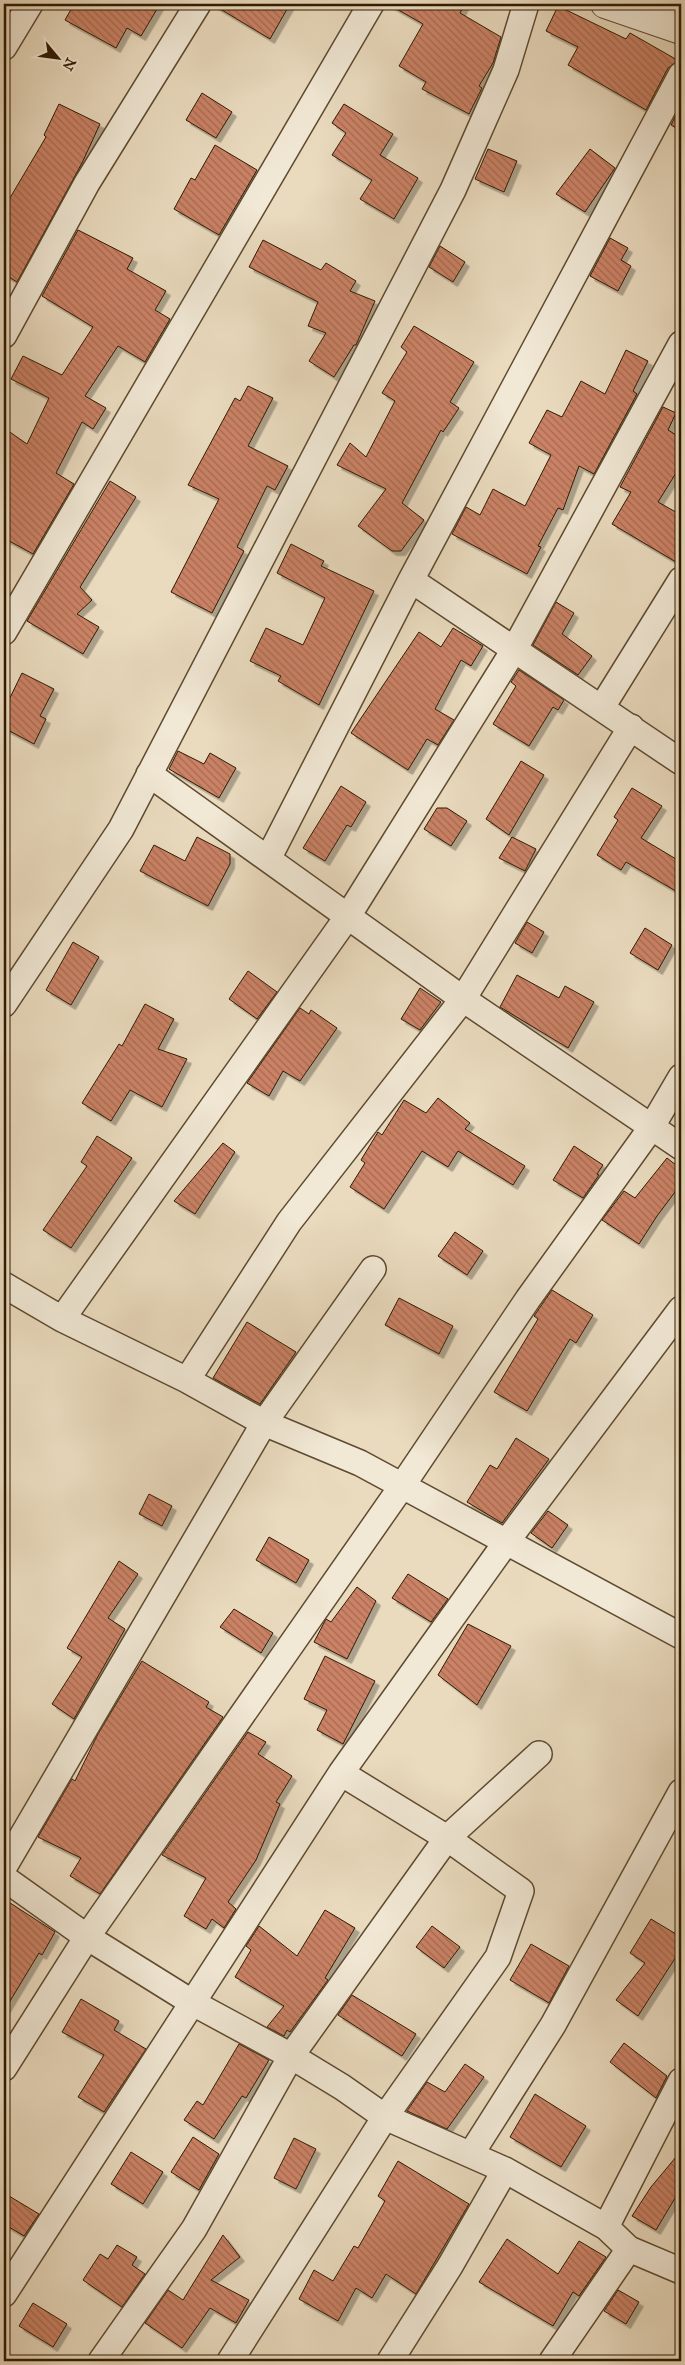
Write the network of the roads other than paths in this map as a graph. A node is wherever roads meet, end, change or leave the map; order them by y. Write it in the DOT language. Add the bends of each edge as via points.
graph roads {
  1 [pos="30,4"];
  2 [pos="198,4"];
  3 [pos="371,4"];
  4 [pos="526,4"];
  5 [pos="605,4"];
  6 [pos="660,13"];
  7 [pos="681,30"];
  8 [pos="4,47"];
  9 [pos="681,75"];
  10 [pos="4,335"];
  11 [pos="681,344"];
  12 [pos="411,580"];
  13 [pos="681,580"];
  14 [pos="4,632"];
  15 [pos="514,650"];
  16 [pos="602,707"];
  17 [pos="631,727"];
  18 [pos="681,762"];
  19 [pos="149,774"];
  20 [pos="268,859"];
  21 [pos="348,916"];
  22 [pos="463,999"];
  23 [pos="4,1004"];
  24 [pos="681,1077"];
  25 [pos="651,1128"];
  26 [pos="681,1147"];
  27 [pos="373,1269"];
  28 [pos="4,1285"];
  29 [pos="681,1309"];
  30 [pos="62,1319"];
  31 [pos="187,1380"];
  32 [pos="264,1422"];
  33 [pos="402,1486"];
  34 [pos="507,1541"];
  35 [pos="681,1636"];
  36 [pos="539,1754"];
  37 [pos="341,1773"];
  38 [pos="681,1792"];
  39 [pos="447,1838"];
  40 [pos="4,1867"];
  41 [pos="4,1878"];
  42 [pos="87,1937"];
  43 [pos="193,2003"];
  44 [pos="291,2056"];
  45 [pos="4,2068"];
  46 [pos="681,2081"];
  47 [pos="385,2117"];
  48 [pos="471,2154"];
  49 [pos="505,2170"];
  50 [pos="606,2227"];
  51 [pos="629,2249"];
  52 [pos="681,2271"];
  53 [pos="4,2294"];
  54 [pos="101,2361"];
  55 [pos="230,2361"];
  56 [pos="390,2361"];
  57 [pos="552,2361"];
  1 -- 8 [label="street"];
  2 -- 10 [label="street" via="86,183"];
  3 -- 14 [label="street"];
  4 -- 19 [label="street" via="506,70 453,190"];
  5 -- 6 [label="street"];
  6 -- 7 [label="street"];
  9 -- 12 [label="street"];
  11 -- 15 [label="street"];
  12 -- 15 [label="street"];
  12 -- 20 [label="street"];
  13 -- 16 [label="street"];
  15 -- 16 [label="street"];
  15 -- 21 [label="street"];
  16 -- 17 [label="street"];
  17 -- 18 [label="street"];
  17 -- 22 [label="street"];
  19 -- 20 [label="street"];
  19 -- 23 [label="street" via="121,829"];
  20 -- 21 [label="street"];
  21 -- 22 [label="street"];
  21 -- 30 [label="street"];
  22 -- 25 [label="street"];
  22 -- 31 [label="street" via="288,1222"];
  24 -- 25 [label="street"];
  25 -- 26 [label="street"];
  25 -- 33 [label="street" via="528,1299"];
  27 -- 32 [label="street"];
  28 -- 30 [label="street"];
  29 -- 34 [label="street"];
  30 -- 31 [label="street"];
  31 -- 32 [label="street"];
  32 -- 33 [label="street" via="360,1463"];
  32 -- 40 [label="street"];
  33 -- 34 [label="street"];
  33 -- 42 [label="street"];
  34 -- 35 [label="street"];
  34 -- 37 [label="street"];
  36 -- 39 [label="street"];
  37 -- 39 [label="street"];
  37 -- 43 [label="street"];
  38 -- 48 [label="street" via="553,2025"];
  39 -- 44 [label="street"];
  39 -- 47 [label="street" via="521,1891 498,1957"];
  41 -- 42 [label="street"];
  42 -- 43 [label="street"];
  42 -- 45 [label="street"];
  43 -- 44 [label="street"];
  43 -- 53 [label="street"];
  44 -- 47 [label="street"];
  44 -- 54 [label="street" via="194,2229"];
  46 -- 50 [label="street"];
  47 -- 48 [label="street"];
  47 -- 55 [label="street"];
  48 -- 49 [label="street"];
  49 -- 50 [label="street"];
  49 -- 56 [label="street"];
  50 -- 51 [label="street"];
  51 -- 52 [label="street"];
  51 -- 57 [label="street"];
}
